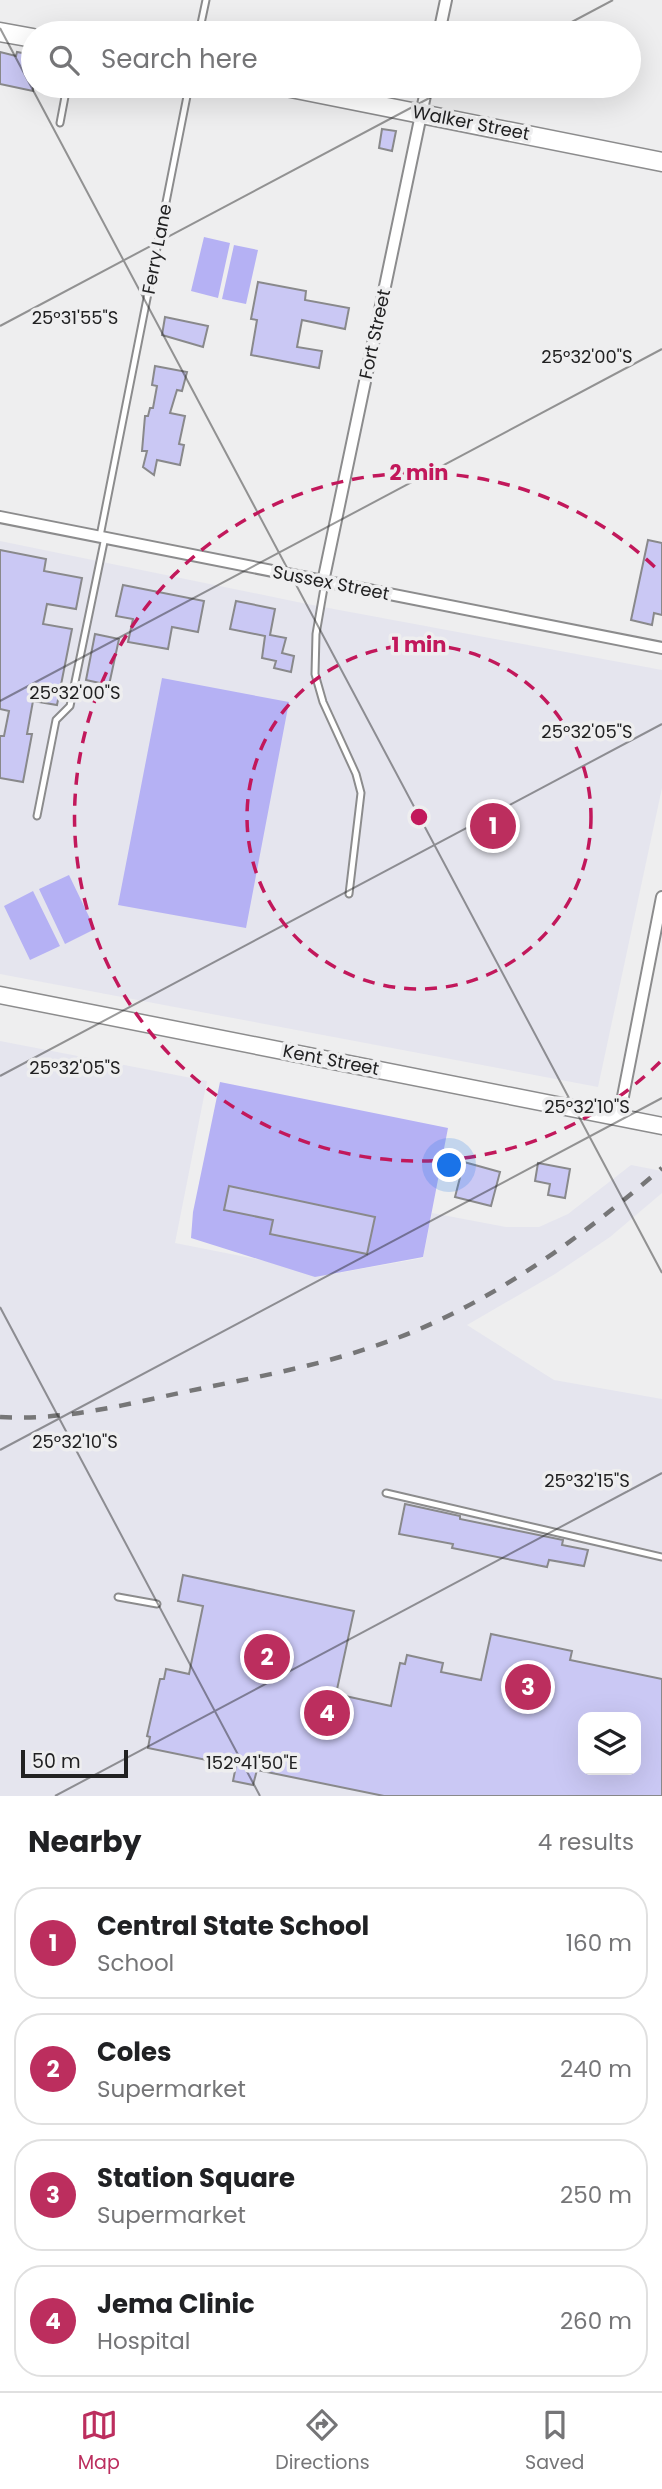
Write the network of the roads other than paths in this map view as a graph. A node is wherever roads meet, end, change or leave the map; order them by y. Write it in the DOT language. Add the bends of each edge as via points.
graph roads {
  1 [pos="206,0"];
  2 [pos="446,0"];
  3 [pos="202,21"];
  4 [pos="442,21"];
  5 [pos="0,32"];
  6 [pos="21,36"];
  7 [pos="65,98"];
  8 [pos="187,98"];
  9 [pos="343,98"];
  10 [pos="424,98"];
  11 [pos="421,113"];
  12 [pos="60,123"];
  13 [pos="662,162"];
  14 [pos="0,517"];
  15 [pos="102,537"];
  16 [pos="324,582"];
  17 [pos="662,648"];
  18 [pos="37,816"];
  19 [pos="349,894"];
  20 [pos="662,897"];
  21 [pos="0,995"];
  22 [pos="619,1118"];
  23 [pos="662,1126"];
  24 [pos="386,1493"];
  25 [pos="662,1558"];
  26 [pos="118,1597"];
  27 [pos="157,1605"];
  1 -- 3 [label="lane"];
  2 -- 4 [label="street"];
  5 -- 6 [label="main road"];
  7 -- 12 [label="lane"];
  8 -- 15 [label="lane, Ferry Lane"];
  9 -- 11 [label="main road, Walker Street"];
  10 -- 11 [label="street, Fort Street"];
  11 -- 13 [label="main road, Walker Street"];
  11 -- 16 [label="street, Fort Street"];
  14 -- 15 [label="street, Sussex Street"];
  15 -- 16 [label="street, Sussex Street"];
  15 -- 18 [label="lane, Ferry Lane" via="70,706 55,720"];
  16 -- 17 [label="street, Sussex Street"];
  16 -- 19 [label="lane" via="315,674 361,793"];
  20 -- 22 [label="street"];
  21 -- 22 [label="main road, Kent Street"];
  22 -- 23 [label="main road, Kent Street"];
  24 -- 25 [label="lane"];
  26 -- 27 [label="lane"];
}
